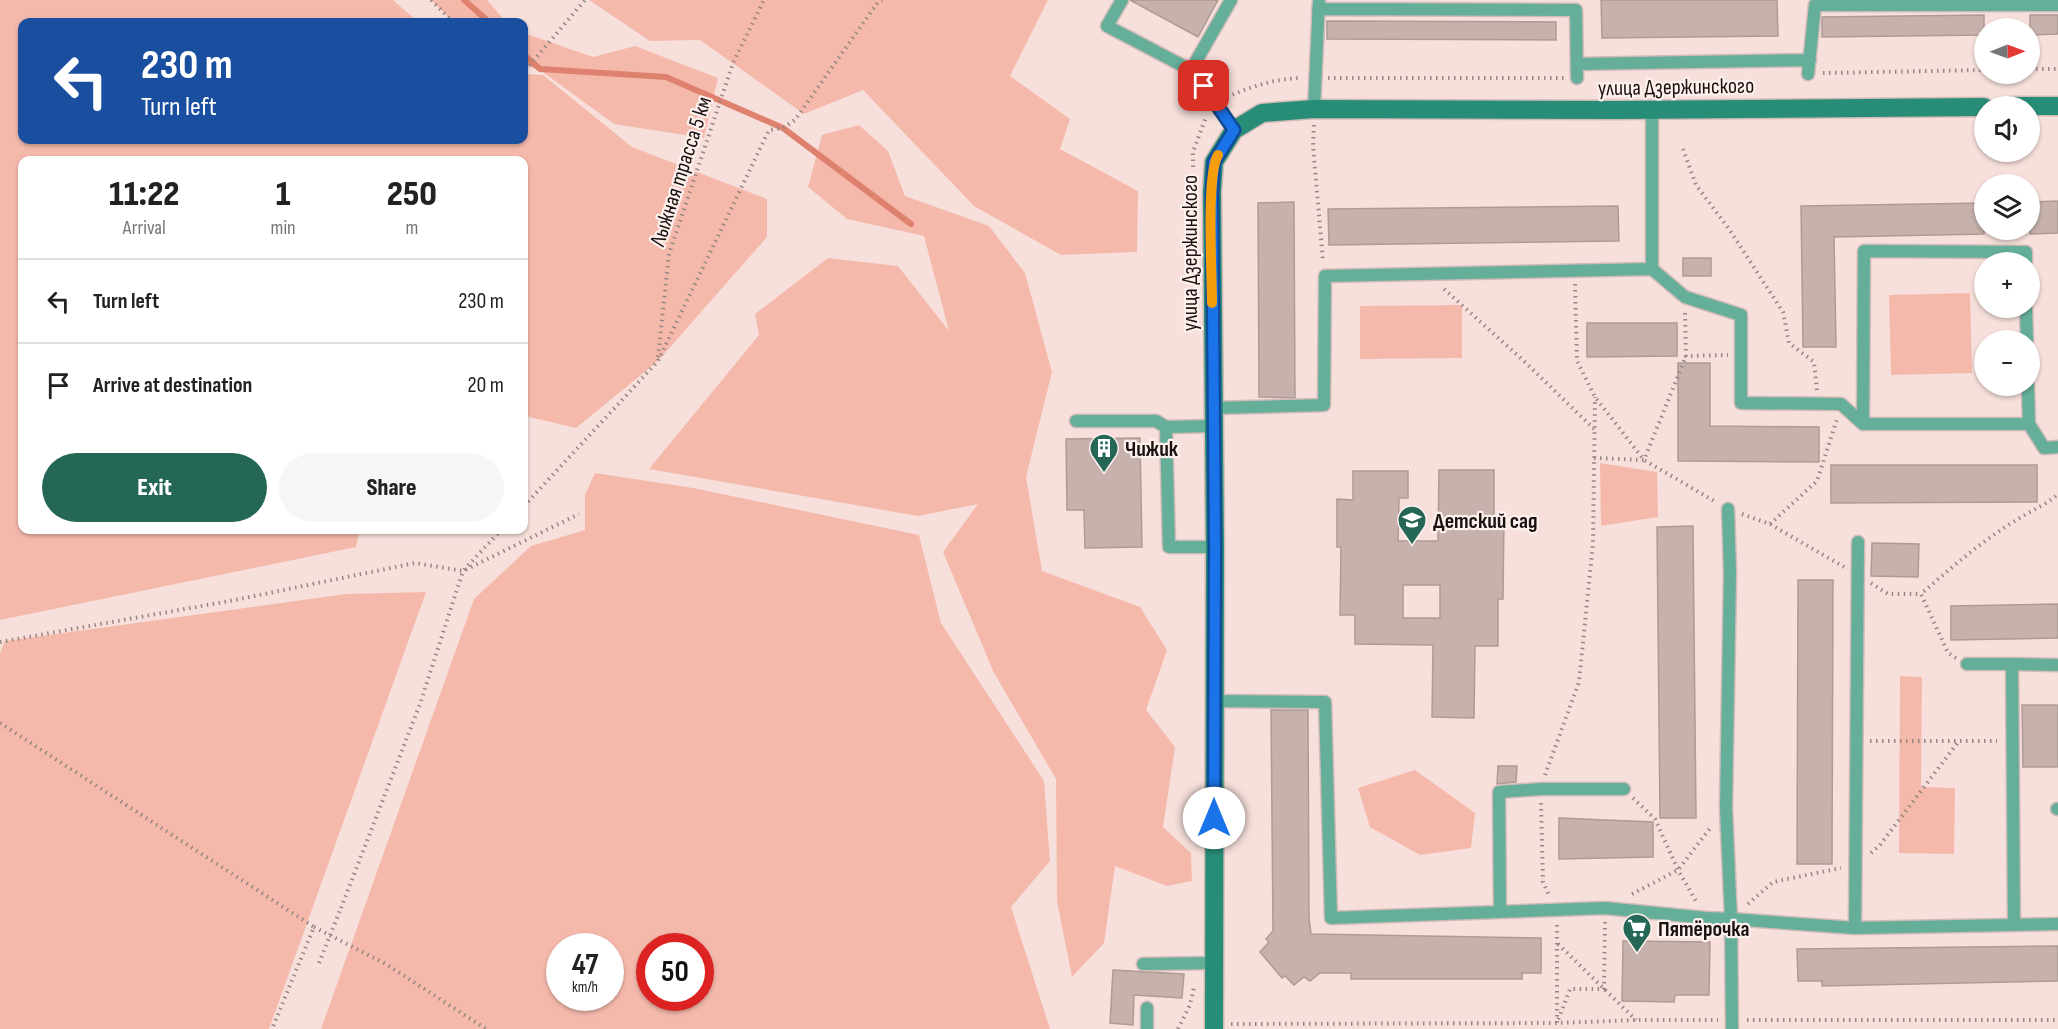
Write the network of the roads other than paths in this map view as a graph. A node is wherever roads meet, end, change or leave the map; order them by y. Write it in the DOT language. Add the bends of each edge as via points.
graph roads {
  1 [pos="1122,0"];
  2 [pos="1231,0"];
  3 [pos="1318,4"];
  4 [pos="2058,4"];
  5 [pos="1810,60"];
  6 [pos="1577,64"];
  7 [pos="1191,70"];
  8 [pos="1808,74"];
  9 [pos="1577,78"];
  10 [pos="2040,106"];
  11 [pos="2058,106"];
  12 [pos="1974,107"];
  13 [pos="1314,109"];
  14 [pos="1652,110"];
  15 [pos="1234,130"];
  16 [pos="2026,252"];
  17 [pos="1652,269"];
  18 [pos="2028,396"];
  19 [pos="1213,408"];
  20 [pos="1076,421"];
  21 [pos="1863,424"];
  22 [pos="2029,424"];
  23 [pos="1214,426"];
  24 [pos="1167,427"];
  25 [pos="2058,447"];
  26 [pos="1728,509"];
  27 [pos="1858,542"];
  28 [pos="1215,547"];
  29 [pos="1967,664"];
  30 [pos="2012,664"];
  31 [pos="2058,665"];
  32 [pos="1214,701"];
  33 [pos="1623,789"];
  34 [pos="1500,912"];
  35 [pos="1731,919"];
  36 [pos="2058,924"];
  37 [pos="2014,925"];
  38 [pos="1855,928"];
  39 [pos="1214,963"];
  40 [pos="1143,964"];
  41 [pos="1147,1008"];
  42 [pos="1732,1024"];
  43 [pos="1214,1027"];
  44 [pos="1147,1029"];
  1 -- 7 [label="lane" via="1107,26"];
  2 -- 7 [label="lane"];
  3 -- 6 [label="lane" via="1576,10"];
  3 -- 13 [label="lane"];
  4 -- 5 [label="lane" via="1815,5"];
  5 -- 6 [label="lane"];
  5 -- 8 [label="lane"];
  6 -- 9 [label="lane"];
  7 -- 15 [label="lane"];
  10 -- 11 [label="main road"];
  12 -- 14 [label="main road, улица Дзержинского"];
  13 -- 14 [label="main road, улица Дзержинского"];
  13 -- 15 [label="main road, улица Дзержинского" via="1262,113"];
  14 -- 17 [label="lane"];
  15 -- 19 [label="main road, улица Дзержинского" via="1214,162"];
  16 -- 21 [label="lane" via="1864,251"];
  17 -- 19 [label="lane" via="1325,276 1324,405"];
  17 -- 21 [label="lane" via="1685,297 1741,315 1741,403 1841,404"];
  18 -- 22 [label="lane"];
  19 -- 23 [label="main road, улица Дзержинского"];
  20 -- 24 [label="lane" via="1155,421"];
  21 -- 22 [label="lane"];
  22 -- 25 [label="lane" via="2044,448"];
  23 -- 24 [label="lane"];
  23 -- 28 [label="main road, улица Дзержинского"];
  24 -- 28 [label="lane" via="1169,547"];
  26 -- 35 [label="lane" via="1726,808"];
  27 -- 38 [label="lane"];
  28 -- 32 [label="main road, улица Дзержинского"];
  29 -- 30 [label="lane"];
  30 -- 31 [label="lane"];
  30 -- 37 [label="lane"];
  32 -- 34 [label="lane" via="1325,702 1331,918"];
  32 -- 39 [label="main road, улица Дзержинского"];
  33 -- 34 [label="lane" via="1499,792"];
  34 -- 35 [label="lane" via="1605,908"];
  35 -- 38 [label="lane"];
  35 -- 42 [label="lane"];
  36 -- 37 [label="lane"];
  37 -- 38 [label="lane"];
  39 -- 40 [label="lane"];
  39 -- 43 [label="main road, улица Дзержинского"];
  41 -- 44 [label="lane"];
}
